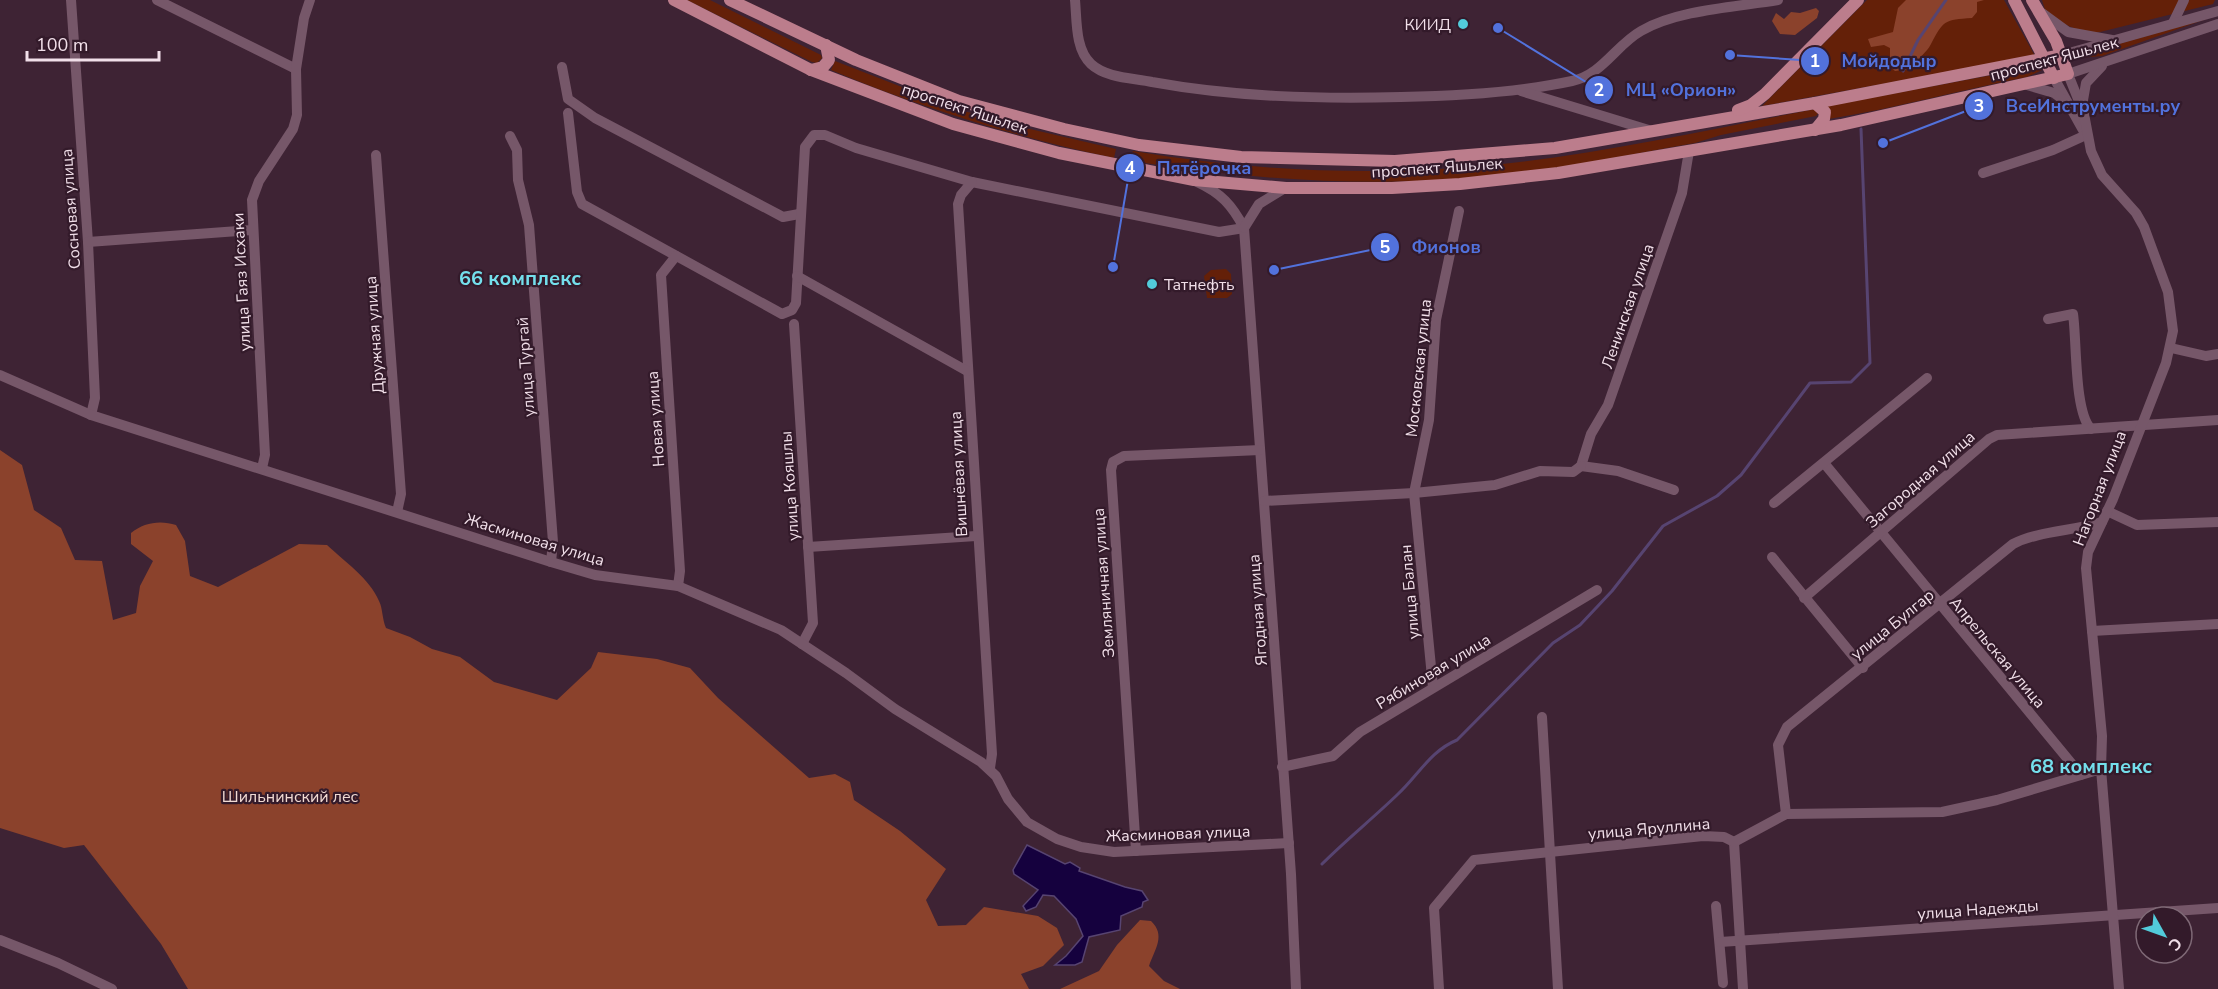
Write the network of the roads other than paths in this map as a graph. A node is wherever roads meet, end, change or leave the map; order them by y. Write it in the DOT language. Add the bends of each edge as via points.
graph roads {
  1 [pos="71,0"];
  2 [pos="157,0"];
  3 [pos="310,0"];
  4 [pos="674,0"];
  5 [pos="730,0"];
  6 [pos="1075,0"];
  7 [pos="1778,0"];
  8 [pos="1858,0"];
  9 [pos="2014,0"];
  10 [pos="2032,0"];
  11 [pos="2184,0"];
  12 [pos="2218,11"];
  13 [pos="2040,12"];
  14 [pos="2173,23"];
  15 [pos="2218,24"];
  16 [pos="2112,40"];
  17 [pos="826,45"];
  18 [pos="2062,55"];
  19 [pos="2046,58"];
  20 [pos="2104,64"];
  21 [pos="562,67"];
  22 [pos="296,69"];
  23 [pos="811,70"];
  24 [pos="2068,74"];
  25 [pos="2054,78"];
  26 [pos="2027,85"];
  27 [pos="1518,90"];
  28 [pos="1815,103"];
  29 [pos="2077,110"];
  30 [pos="568,113"];
  31 [pos="1716,119"];
  32 [pos="1815,130"];
  33 [pos="1654,132"];
  34 [pos="2086,135"];
  35 [pos="510,136"];
  36 [pos="1139,145"];
  37 [pos="1689,151"];
  38 [pos="376,155"];
  39 [pos="1132,167"];
  40 [pos="1983,173"];
  41 [pos="1194,180"];
  42 [pos="972,182"];
  43 [pos="1286,188"];
  44 [pos="1459,211"];
  45 [pos="799,214"];
  46 [pos="1244,228"];
  47 [pos="252,230"];
  48 [pos="88,242"];
  49 [pos="676,256"];
  50 [pos="797,276"];
  51 [pos="2048,319"];
  52 [pos="794,324"];
  53 [pos="2171,348"];
  54 [pos="2218,354"];
  55 [pos="967,371"];
  56 [pos="0,375"];
  57 [pos="1927,378"];
  58 [pos="91,415"];
  59 [pos="2218,420"];
  60 [pos="2139,426"];
  61 [pos="2091,429"];
  62 [pos="1260,450"];
  63 [pos="1824,463"];
  64 [pos="1581,466"];
  65 [pos="262,468"];
  66 [pos="1674,490"];
  67 [pos="1414,493"];
  68 [pos="1264,501"];
  69 [pos="1774,504"];
  70 [pos="2107,511"];
  71 [pos="397,512"];
  72 [pos="2102,522"];
  73 [pos="2218,522"];
  74 [pos="1880,534"];
  75 [pos="976,536"];
  76 [pos="808,547"];
  77 [pos="1772,557"];
  78 [pos="551,562"];
  79 [pos="678,586"];
  80 [pos="1597,590"];
  81 [pos="1804,598"];
  82 [pos="1940,605"];
  83 [pos="2218,624"];
  84 [pos="2092,632"];
  85 [pos="802,644"];
  86 [pos="1863,668"];
  87 [pos="1433,687"];
  88 [pos="1542,717"];
  89 [pos="1282,766"];
  90 [pos="990,768"];
  91 [pos="2101,769"];
  92 [pos="2081,775"];
  93 [pos="1786,814"];
  94 [pos="1734,842"];
  95 [pos="1288,843"];
  96 [pos="1136,851"];
  97 [pos="1549,854"];
  98 [pos="1716,906"];
  99 [pos="2218,908"];
  100 [pos="2115,915"];
  101 [pos="0,940"];
  102 [pos="1740,940"];
  103 [pos="1720,942"];
  104 [pos="1723,983"];
  105 [pos="112,989"];
  106 [pos="1296,989"];
  107 [pos="1439,989"];
  108 [pos="1558,989"];
  109 [pos="1743,989"];
  110 [pos="2119,989"];
  1 -- 48 [label="street, Сосновая улица"];
  2 -- 22 [label="street"];
  3 -- 22 [label="street, улица Гаяз Исхаки"];
  4 -- 23 [label="main road, проспект Яшьлек"];
  5 -- 17 [label="main road, проспект Яшьлек"];
  6 -- 27 [label="street" via="1081,49 1091,64 1110,74 1226,93 1336,98 1456,96"];
  7 -- 27 [label="street" via="1653,25 1629,39 1584,77"];
  8 -- 31 [label="main road" via="1766,94 1751,105"];
  9 -- 19 [label="main road"];
  10 -- 13 [label="main road"];
  11 -- 14 [label="street"];
  12 -- 14 [label="street, проспект Яшьлек"];
  13 -- 16 [label="street" via="2068,32"];
  13 -- 18 [label="main road"];
  14 -- 16 [label="street, проспект Яшьлек"];
  15 -- 20 [label="street, проспект Яшьлек"];
  16 -- 18 [label="street, проспект Яшьлек"];
  17 -- 23 [label="main road" via="829,60 823,68"];
  17 -- 36 [label="main road, проспект Яшьлек" via="958,101"];
  18 -- 19 [label="main road, проспект Яшьлек"];
  18 -- 24 [label="main road"];
  19 -- 25 [label="main road"];
  19 -- 28 [label="main road, проспект Яшьлек"];
  20 -- 24 [label="street, проспект Яшьлек"];
  20 -- 29 [label="street" via="2086,83"];
  21 -- 45 [label="street" via="568,99 595,118 783,217"];
  22 -- 47 [label="street, улица Гаяз Исхаки" via="297,115 293,129 259,181 252,200"];
  23 -- 39 [label="main road, проспект Яшьлек" via="953,124 1059,153"];
  24 -- 25 [label="main road, проспект Яшьлек"];
  24 -- 29 [label="street"];
  25 -- 26 [label="main road, проспект Яшьлек"];
  25 -- 29 [label="street"];
  26 -- 29 [label="street" via="2054,93"];
  26 -- 32 [label="main road, проспект Яшьлек"];
  27 -- 33 [label="street"];
  28 -- 31 [label="main road, проспект Яшьлек"];
  28 -- 32 [label="main road" via="1825,112"];
  29 -- 34 [label="street, Нагорная улица"];
  30 -- 49 [label="street" via="577,192 582,204"];
  31 -- 33 [label="main road, проспект Яшьлек"];
  32 -- 37 [label="main road, проспект Яшьлек"];
  33 -- 36 [label="main road, проспект Яшьлек" via="1555,148 1395,161 1241,157"];
  34 -- 40 [label="street"];
  34 -- 53 [label="street, Нагорная улица" via="2102,175 2144,227 2170,302"];
  35 -- 78 [label="street, улица Тургай" via="517,150 518,180 529,225 553,542"];
  36 -- 39 [label="main road" via="1120,155"];
  37 -- 43 [label="main road, проспект Яшьлек" via="1558,173 1460,184"];
  37 -- 64 [label="street, Ленинская улица" via="1682,193 1608,405 1591,434"];
  38 -- 71 [label="street, Дружная улица" via="401,494"];
  39 -- 41 [label="main road, проспект Яшьлек"];
  41 -- 43 [label="main road, проспект Яшьлек"];
  41 -- 46 [label="street" via="1218,192 1233,206"];
  42 -- 45 [label="street" via="825,135 814,135 805,147"];
  42 -- 46 [label="street" via="1219,232"];
  42 -- 55 [label="street, Вишнёвая улица" via="958,204"];
  43 -- 46 [label="street" via="1258,204"];
  44 -- 67 [label="street, Московская улица" via="1436,320 1429,420"];
  45 -- 50 [label="street"];
  46 -- 62 [label="street, Ягодная улица"];
  47 -- 48 [label="street"];
  47 -- 65 [label="street, улица Гаяз Исхаки" via="265,455"];
  48 -- 58 [label="street, Сосновая улица" via="95,398"];
  49 -- 50 [label="street" via="782,314 792,310 796,303"];
  49 -- 79 [label="street, Новая улица" via="661,275"];
  50 -- 55 [label="street"];
  51 -- 61 [label="street" via="2073,314 2084,419"];
  52 -- 76 [label="street, улица Кояшлы"];
  53 -- 54 [label="street" via="2206,356"];
  53 -- 60 [label="street, Нагорная улица"];
  55 -- 75 [label="street, Вишнёвая улица"];
  56 -- 58 [label="street, Жасминовая улица"];
  57 -- 63 [label="street"];
  58 -- 65 [label="street, Жасминовая улица"];
  59 -- 60 [label="street, Загородная улица"];
  60 -- 61 [label="street, Загородная улица"];
  60 -- 70 [label="street, Нагорная улица"];
  61 -- 74 [label="street, Загородная улица" via="1998,435 1989,439"];
  62 -- 68 [label="street, Ягодная улица"];
  62 -- 96 [label="street, Земляничная улица" via="1124,456 1113,462"];
  63 -- 69 [label="street"];
  63 -- 74 [label="street, Апрельская улица"];
  64 -- 66 [label="street" via="1618,471"];
  64 -- 67 [label="street" via="1573,472 1540,471 1495,485"];
  65 -- 71 [label="street, Жасминовая улица"];
  67 -- 68 [label="street"];
  67 -- 87 [label="street, улица Балан"];
  68 -- 89 [label="street, Ягодная улица"];
  70 -- 72 [label="street, Нагорная улица"];
  70 -- 73 [label="street" via="2137,525"];
  71 -- 78 [label="street, Жасминовая улица"];
  72 -- 82 [label="street, улица Булгар" via="2013,544"];
  72 -- 84 [label="street, Нагорная улица" via="2088,552 2086,568"];
  74 -- 81 [label="street, Загородная улица"];
  74 -- 82 [label="street, Апрельская улица"];
  75 -- 76 [label="street"];
  75 -- 90 [label="street, Вишнёвая улица"];
  76 -- 85 [label="street, улица Кояшлы" via="813,623"];
  77 -- 81 [label="street"];
  78 -- 79 [label="street, Жасминовая улица" via="595,575"];
  79 -- 85 [label="street, Жасминовая улица" via="780,630"];
  80 -- 87 [label="street, Рябиновая улица"];
  81 -- 86 [label="street"];
  82 -- 86 [label="street, улица Булгар"];
  82 -- 92 [label="street, Апрельская улица"];
  83 -- 84 [label="street"];
  84 -- 91 [label="street, Нагорная улица" via="2102,736"];
  85 -- 90 [label="street, Жасминовая улица" via="895,710"];
  86 -- 93 [label="street, улица Булгар" via="1781,735 1778,745"];
  87 -- 89 [label="street, Рябиновая улица" via="1360,732 1333,756"];
  88 -- 97 [label="street"];
  89 -- 95 [label="street, Ягодная улица"];
  90 -- 96 [label="street, Жасминовая улица" via="1014,808 1041,831 1090,849"];
  91 -- 92 [label="street"];
  91 -- 100 [label="street, Нагорная улица"];
  92 -- 93 [label="street" via="1942,812"];
  93 -- 94 [label="street"];
  94 -- 97 [label="street, улица Яруллина" via="1724,837 1703,836"];
  94 -- 102 [label="street"];
  95 -- 96 [label="street, Жасминовая улица"];
  95 -- 106 [label="street, Ягодная улица"];
  97 -- 107 [label="street, улица Яруллина" via="1474,860 1434,908"];
  97 -- 108 [label="street"];
  98 -- 103 [label="street"];
  99 -- 100 [label="street, улица Надежды"];
  100 -- 102 [label="street, улица Надежды"];
  100 -- 110 [label="street, Нагорная улица"];
  101 -- 105 [label="street"];
  102 -- 103 [label="street, улица Надежды"];
  102 -- 109 [label="street"];
  103 -- 104 [label="street"];
}
